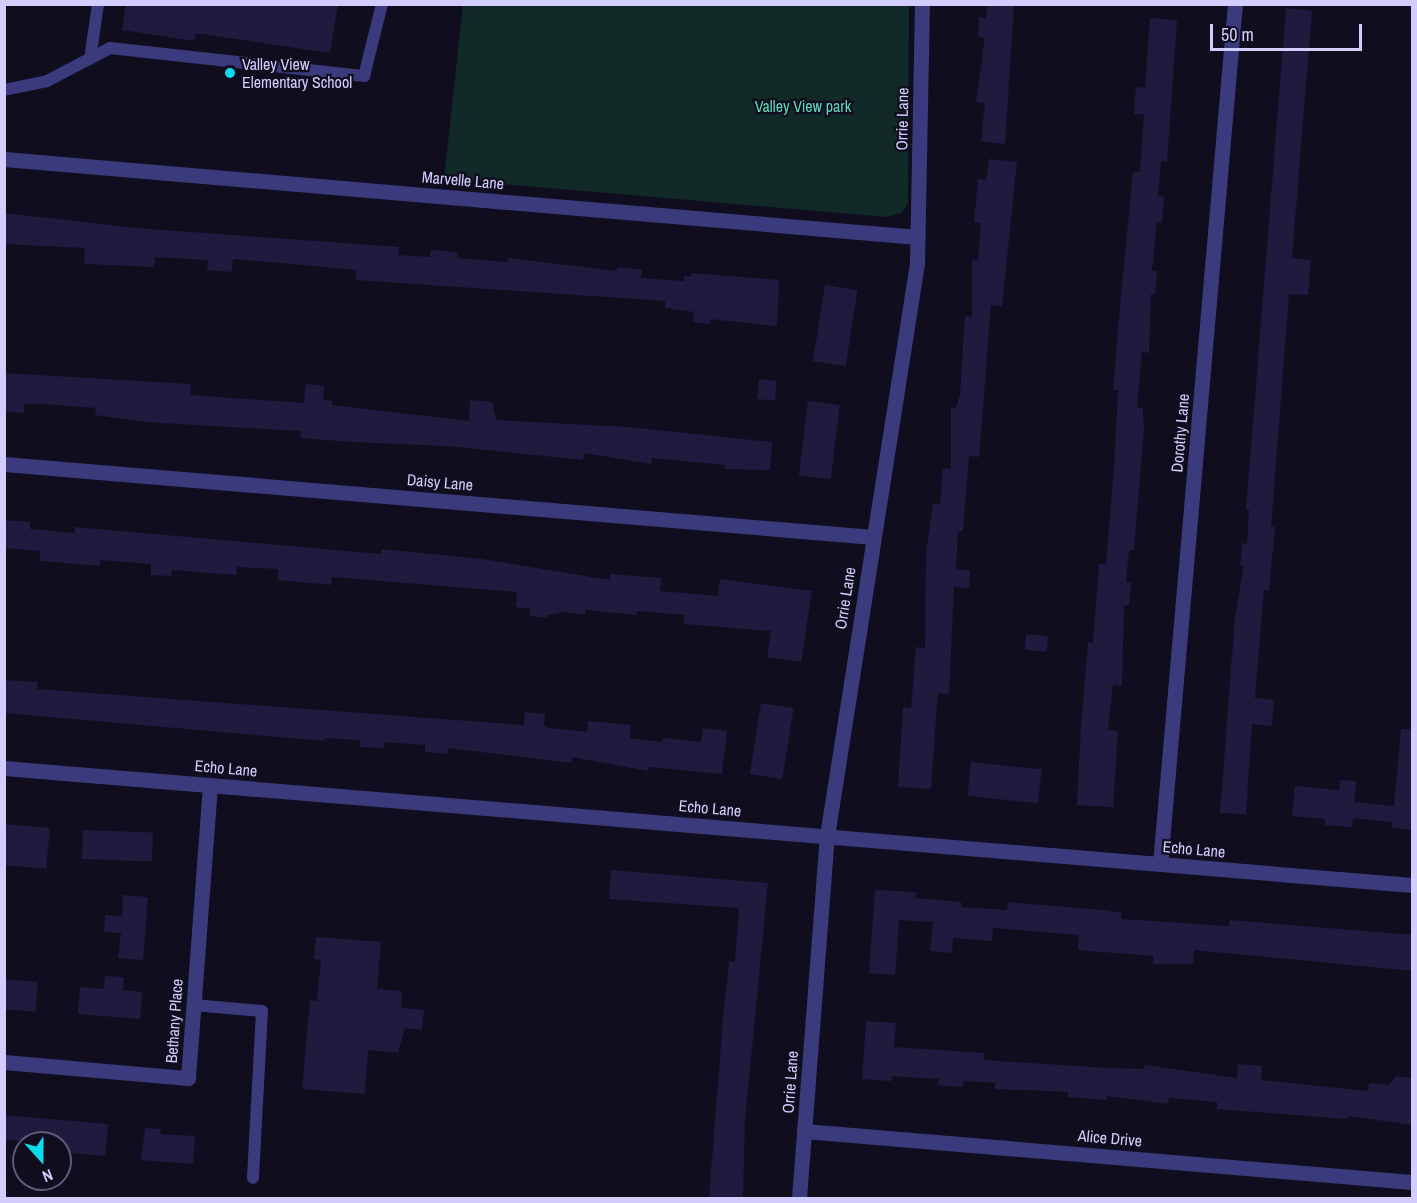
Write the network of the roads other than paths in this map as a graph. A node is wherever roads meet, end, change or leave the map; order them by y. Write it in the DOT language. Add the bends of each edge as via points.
graph roads {
  1 [pos="98,4"];
  2 [pos="382,4"];
  3 [pos="922,4"];
  4 [pos="1235,4"];
  5 [pos="90,59"];
  6 [pos="4,90"];
  7 [pos="4,159"];
  8 [pos="918,237"];
  9 [pos="4,464"];
  10 [pos="873,537"];
  11 [pos="4,768"];
  12 [pos="210,785"];
  13 [pos="827,836"];
  14 [pos="1160,864"];
  15 [pos="1413,885"];
  16 [pos="193,1005"];
  17 [pos="4,1062"];
  18 [pos="804,1131"];
  19 [pos="253,1178"];
  20 [pos="1413,1182"];
  21 [pos="799,1198"];
  1 -- 5 [label="lane"];
  2 -- 5 [label="lane" via="364,76 110,48"];
  3 -- 8 [label="street, Orrie Lane"];
  4 -- 14 [label="street, Dorothy Lane"];
  5 -- 6 [label="lane" via="47,81"];
  7 -- 8 [label="street, Marvelle Lane"];
  8 -- 10 [label="street, Orrie Lane" via="906,349"];
  9 -- 10 [label="street, Daisy Lane"];
  10 -- 13 [label="street, Orrie Lane"];
  11 -- 12 [label="street, Echo Lane"];
  12 -- 13 [label="street, Echo Lane"];
  12 -- 16 [label="street, Bethany Place"];
  13 -- 14 [label="street, Echo Lane"];
  13 -- 18 [label="street, Orrie Lane"];
  14 -- 15 [label="street, Echo Lane"];
  16 -- 17 [label="street, Bethany Place" via="188,1077"];
  16 -- 19 [label="lane" via="262,1011"];
  18 -- 20 [label="street, Alice Drive"];
  18 -- 21 [label="street, Orrie Lane"];
}
